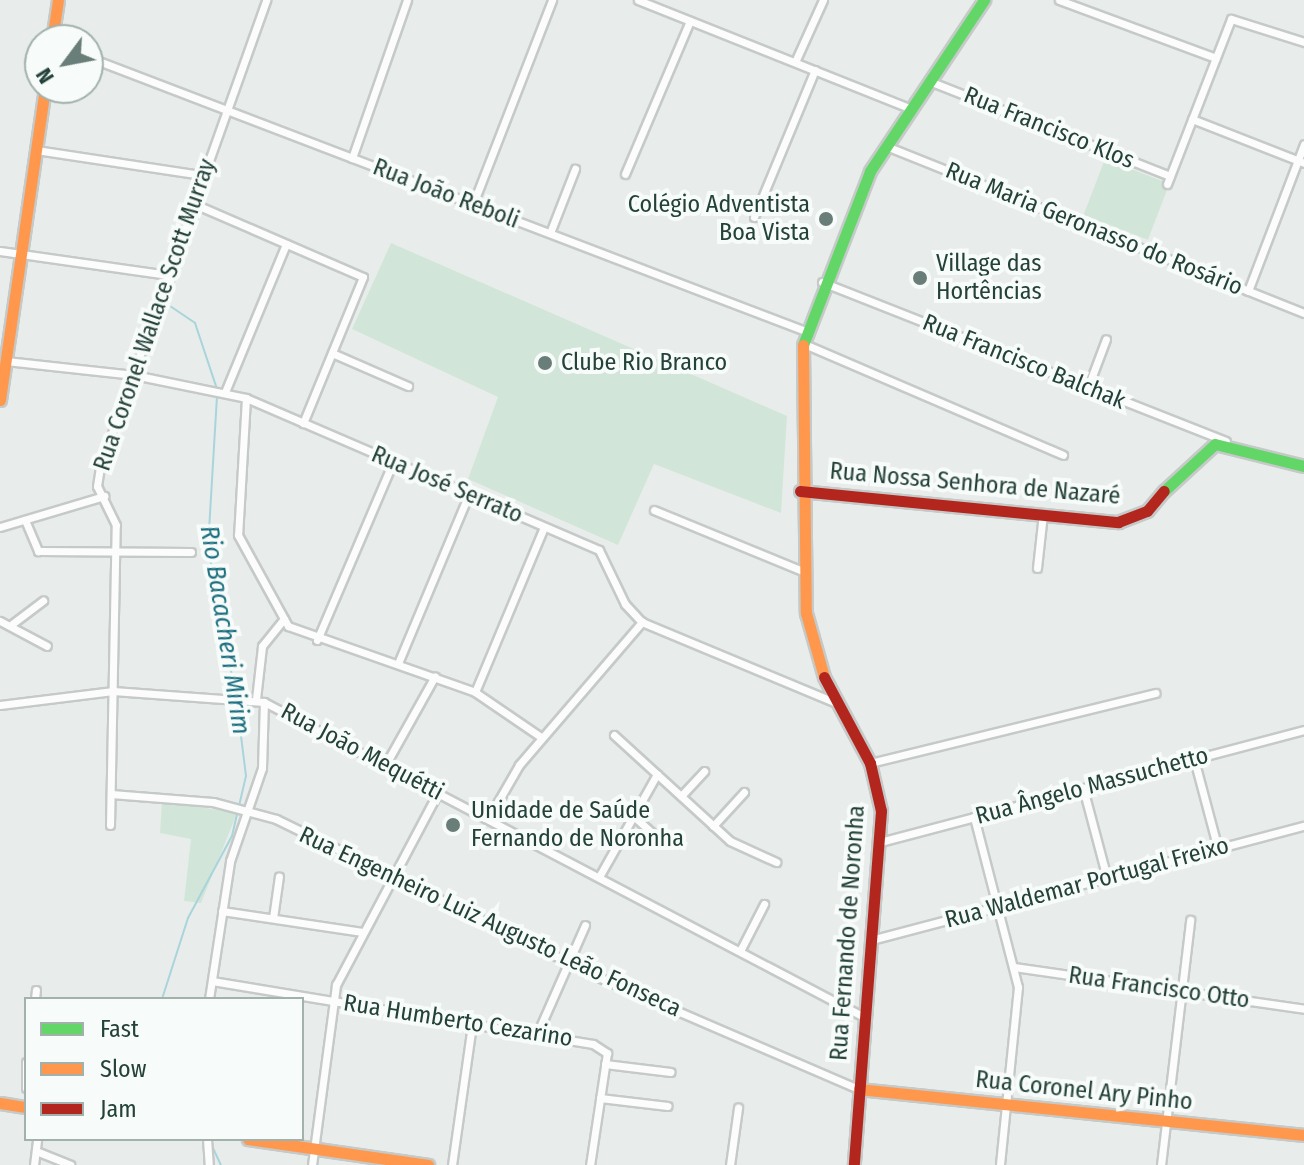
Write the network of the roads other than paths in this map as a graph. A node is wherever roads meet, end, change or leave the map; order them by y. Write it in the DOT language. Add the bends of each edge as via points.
graph roads {
  1 [pos="58,0"];
  2 [pos="266,0"];
  3 [pos="407,0"];
  4 [pos="552,0"];
  5 [pos="638,0"];
  6 [pos="823,0"];
  7 [pos="984,0"];
  8 [pos="1059,0"];
  9 [pos="690,21"];
  10 [pos="54,24"];
  11 [pos="1304,42"];
  12 [pos="1216,58"];
  13 [pos="795,62"];
  14 [pos="104,63"];
  15 [pos="815,70"];
  16 [pos="929,81"];
  17 [pos="43,104"];
  18 [pos="910,108"];
  19 [pos="227,110"];
  20 [pos="1192,119"];
  21 [pos="1304,144"];
  22 [pos="884,145"];
  23 [pos="36,150"];
  24 [pos="352,158"];
  25 [pos="1301,162"];
  26 [pos="575,169"];
  27 [pos="625,174"];
  28 [pos="202,175"];
  29 [pos="192,203"];
  30 [pos="473,204"];
  31 [pos="754,217"];
  32 [pos="550,233"];
  33 [pos="286,244"];
  34 [pos="0,251"];
  35 [pos="21,254"];
  36 [pos="168,275"];
  37 [pos="822,282"];
  38 [pos="1248,291"];
  39 [pos="1304,313"];
  40 [pos="803,337"];
  41 [pos="1106,339"];
  42 [pos="332,353"];
  43 [pos="6,361"];
  44 [pos="134,375"];
  45 [pos="408,386"];
  46 [pos="1088,387"];
  47 [pos="220,391"];
  48 [pos="246,398"];
  49 [pos="0,400"];
  50 [pos="303,423"];
  51 [pos="1226,441"];
  52 [pos="1063,455"];
  53 [pos="393,462"];
  54 [pos="1304,466"];
  55 [pos="97,486"];
  56 [pos="800,491"];
  57 [pos="469,494"];
  58 [pos="104,496"];
  59 [pos="86,502"];
  60 [pos="654,510"];
  61 [pos="1043,514"];
  62 [pos="25,520"];
  63 [pos="0,527"];
  64 [pos="544,527"];
  65 [pos="191,552"];
  66 [pos="116,556"];
  67 [pos="1037,568"];
  68 [pos="803,571"];
  69 [pos="43,601"];
  70 [pos="284,619"];
  71 [pos="0,621"];
  72 [pos="642,622"];
  73 [pos="12,624"];
  74 [pos="317,640"];
  75 [pos="47,646"];
  76 [pos="399,661"];
  77 [pos="435,676"];
  78 [pos="113,691"];
  79 [pos="475,692"];
  80 [pos="1156,693"];
  81 [pos="260,700"];
  82 [pos="837,703"];
  83 [pos="0,705"];
  84 [pos="1304,730"];
  85 [pos="614,735"];
  86 [pos="541,737"];
  87 [pos="1194,759"];
  88 [pos="387,762"];
  89 [pos="870,763"];
  90 [pos="704,771"];
  91 [pos="657,774"];
  92 [pos="1083,788"];
  93 [pos="438,792"];
  94 [pos="744,792"];
  95 [pos="111,794"];
  96 [pos="681,796"];
  97 [pos="247,809"];
  98 [pos="630,813"];
  99 [pos="974,817"];
  100 [pos="488,819"];
  101 [pos="110,825"];
  102 [pos="713,826"];
  103 [pos="1304,826"];
  104 [pos="658,838"];
  105 [pos="880,842"];
  106 [pos="1218,849"];
  107 [pos="776,862"];
  108 [pos="279,876"];
  109 [pos="393,876"];
  110 [pos="599,877"];
  111 [pos="1107,878"];
  112 [pos="764,904"];
  113 [pos="998,907"];
  114 [pos="222,911"];
  115 [pos="273,918"];
  116 [pos="1190,920"];
  117 [pos="585,925"];
  118 [pos="362,932"];
  119 [pos="871,940"];
  120 [pos="740,951"];
  121 [pos="569,962"];
  122 [pos="1014,967"];
  123 [pos="212,981"];
  124 [pos="1180,991"];
  125 [pos="209,997"];
  126 [pos="335,1001"];
  127 [pos="1304,1009"];
  128 [pos="864,1017"];
  129 [pos="472,1024"];
  130 [pos="537,1034"];
  131 [pos="605,1064"];
  132 [pos="671,1072"];
  133 [pos="859,1089"];
  134 [pos="600,1098"];
  135 [pos="0,1103"];
  136 [pos="668,1106"];
  137 [pos="1006,1106"];
  138 [pos="24,1107"];
  139 [pos="738,1108"];
  140 [pos="1165,1121"];
  141 [pos="1304,1135"];
  142 [pos="37,1141"];
  143 [pos="207,1141"];
  144 [pos="261,1141"];
  145 [pos="314,1149"];
  146 [pos="36,1151"];
  147 [pos="34,1165"];
  148 [pos="70,1165"];
  149 [pos="209,1165"];
  150 [pos="312,1165"];
  151 [pos="428,1165"];
  152 [pos="452,1165"];
  153 [pos="590,1165"];
  154 [pos="730,1165"];
  155 [pos="854,1165"];
  156 [pos="1000,1165"];
  157 [pos="1161,1165"];
  1 -- 10 [label="street"];
  2 -- 19 [label="street, Rua Coronel Wallace Scott Murray"];
  3 -- 24 [label="street"];
  4 -- 30 [label="street"];
  5 -- 9 [label="street"];
  6 -- 13 [label="street"];
  7 -- 16 [label="street, Rua Fernando de Noronha"];
  8 -- 12 [label="street"];
  9 -- 13 [label="street"];
  9 -- 27 [label="street"];
  11 -- 12 [label="street" via="1234,16"];
  12 -- 20 [label="street"];
  13 -- 15 [label="street"];
  14 -- 19 [label="street, Rua João Reboli"];
  15 -- 18 [label="street"];
  15 -- 31 [label="street"];
  16 -- 18 [label="street, Rua Fernando de Noronha"];
  16 -- 20 [label="street, Rua Francisco Klos" via="1168,180"];
  17 -- 23 [label="street"];
  18 -- 22 [label="street, Rua Fernando de Noronha"];
  19 -- 24 [label="street, Rua João Reboli"];
  19 -- 28 [label="street, Rua Coronel Wallace Scott Murray"];
  20 -- 25 [label="street"];
  21 -- 25 [label="street"];
  22 -- 37 [label="street, Rua Fernando de Noronha"];
  22 -- 38 [label="street, Rua Maria Geronasso do Rosário"];
  23 -- 28 [label="street"];
  23 -- 35 [label="street"];
  24 -- 30 [label="street, Rua João Reboli"];
  25 -- 38 [label="street"];
  26 -- 32 [label="street"];
  28 -- 29 [label="street, Rua Coronel Wallace Scott Murray"];
  29 -- 33 [label="street"];
  29 -- 36 [label="street, Rua Coronel Wallace Scott Murray"];
  30 -- 32 [label="street, Rua João Reboli"];
  32 -- 40 [label="street, Rua João Reboli"];
  33 -- 42 [label="street" via="363,277"];
  33 -- 47 [label="street"];
  34 -- 35 [label="street"];
  35 -- 36 [label="street"];
  35 -- 43 [label="street"];
  36 -- 44 [label="street, Rua Coronel Wallace Scott Murray"];
  37 -- 40 [label="street, Rua Fernando de Noronha"];
  37 -- 46 [label="street, Rua Francisco Balchak"];
  38 -- 39 [label="street, Rua Maria Geronasso do Rosário"];
  40 -- 52 [label="street, Rua João Reboli"];
  40 -- 56 [label="street, Rua Fernando de Noronha"];
  41 -- 46 [label="street"];
  42 -- 45 [label="street"];
  42 -- 50 [label="street"];
  43 -- 44 [label="street, Rua José Serrato"];
  43 -- 49 [label="street"];
  44 -- 47 [label="street, Rua José Serrato"];
  44 -- 55 [label="street, Rua Coronel Wallace Scott Murray"];
  46 -- 51 [label="street, Rua Francisco Balchak"];
  47 -- 48 [label="street, Rua José Serrato"];
  48 -- 50 [label="street, Rua José Serrato"];
  48 -- 70 [label="street" via="238,535"];
  50 -- 53 [label="street, Rua José Serrato"];
  51 -- 54 [label="street"];
  51 -- 61 [label="street, Rua Nossa Senhora de Nazaré" via="1198,453 1139,516 1118,522"];
  53 -- 57 [label="street, Rua José Serrato"];
  53 -- 74 [label="street"];
  55 -- 58 [label="street, Rua Coronel Wallace Scott Murray"];
  55 -- 59 [label="street"];
  56 -- 61 [label="street, Rua Nossa Senhora de Nazaré"];
  56 -- 68 [label="street, Rua Fernando de Noronha"];
  57 -- 64 [label="street, Rua José Serrato"];
  57 -- 76 [label="street"];
  58 -- 59 [label="street"];
  58 -- 66 [label="street, Rua Coronel Wallace Scott Murray" via="115,512"];
  59 -- 62 [label="street"];
  60 -- 68 [label="street"];
  61 -- 67 [label="street"];
  62 -- 63 [label="street"];
  62 -- 66 [label="street" via="35,550"];
  64 -- 72 [label="street, Rua José Serrato" via="604,553 620,596"];
  64 -- 79 [label="street"];
  65 -- 66 [label="street"];
  66 -- 78 [label="street, Rua Coronel Wallace Scott Murray"];
  68 -- 82 [label="street, Rua Fernando de Noronha" via="813,649"];
  69 -- 73 [label="street"];
  70 -- 74 [label="street"];
  70 -- 81 [label="street" via="262,646"];
  71 -- 73 [label="street"];
  72 -- 82 [label="street"];
  72 -- 86 [label="street"];
  73 -- 75 [label="street"];
  74 -- 76 [label="street"];
  76 -- 77 [label="street"];
  77 -- 79 [label="street"];
  77 -- 88 [label="street"];
  78 -- 81 [label="street, Rua João Mequétti"];
  78 -- 83 [label="street, Rua João Mequétti"];
  78 -- 95 [label="street, Rua Coronel Wallace Scott Murray"];
  79 -- 86 [label="street"];
  80 -- 89 [label="street"];
  81 -- 88 [label="street, Rua João Mequétti"];
  81 -- 97 [label="street" via="262,768"];
  82 -- 89 [label="street, Rua Fernando de Noronha"];
  84 -- 87 [label="street, Rua Ângelo Massuchetto"];
  85 -- 91 [label="street"];
  86 -- 100 [label="street"];
  87 -- 92 [label="street, Rua Ângelo Massuchetto"];
  87 -- 106 [label="street"];
  88 -- 93 [label="street, Rua João Mequétti"];
  89 -- 105 [label="street, Rua Fernando de Noronha"];
  90 -- 96 [label="street"];
  91 -- 96 [label="street"];
  91 -- 98 [label="street"];
  92 -- 99 [label="street, Rua Ângelo Massuchetto"];
  92 -- 111 [label="street"];
  93 -- 100 [label="street, Rua João Mequétti"];
  93 -- 109 [label="street"];
  94 -- 102 [label="street"];
  95 -- 97 [label="street, Rua Engenheiro Luiz Augusto Leão Fonseca"];
  95 -- 101 [label="street, Rua Coronel Wallace Scott Murray"];
  96 -- 102 [label="street"];
  97 -- 109 [label="street, Rua Engenheiro Luiz Augusto Leão Fonseca"];
  97 -- 114 [label="street"];
  98 -- 104 [label="street"];
  98 -- 110 [label="street"];
  99 -- 105 [label="street, Rua Ângelo Massuchetto"];
  99 -- 113 [label="street"];
  100 -- 110 [label="street, Rua João Mequétti"];
  102 -- 107 [label="street"];
  103 -- 106 [label="street, Rua Waldemar Portugal Freixo"];
  105 -- 119 [label="street, Rua Fernando de Noronha"];
  106 -- 111 [label="street, Rua Waldemar Portugal Freixo"];
  108 -- 115 [label="street"];
  109 -- 118 [label="street"];
  109 -- 121 [label="street, Rua Engenheiro Luiz Augusto Leão Fonseca"];
  110 -- 120 [label="street, Rua João Mequétti"];
  111 -- 113 [label="street, Rua Waldemar Portugal Freixo"];
  112 -- 120 [label="street"];
  113 -- 119 [label="street, Rua Waldemar Portugal Freixo"];
  113 -- 122 [label="street"];
  114 -- 115 [label="street"];
  114 -- 123 [label="street"];
  115 -- 118 [label="street"];
  116 -- 124 [label="street"];
  117 -- 121 [label="street"];
  118 -- 126 [label="street"];
  119 -- 128 [label="street, Rua Fernando de Noronha"];
  120 -- 128 [label="street, Rua João Mequétti"];
  121 -- 130 [label="street"];
  121 -- 133 [label="street, Rua Engenheiro Luiz Augusto Leão Fonseca"];
  122 -- 124 [label="street, Rua Francisco Otto"];
  122 -- 137 [label="street"];
  123 -- 125 [label="street"];
  123 -- 126 [label="street, Rua Humberto Cezarino"];
  124 -- 127 [label="street, Rua Francisco Otto"];
  124 -- 140 [label="street"];
  126 -- 129 [label="street, Rua Humberto Cezarino"];
  126 -- 145 [label="street"];
  128 -- 133 [label="street, Rua Fernando de Noronha"];
  129 -- 130 [label="street, Rua Humberto Cezarino"];
  129 -- 152 [label="street"];
  130 -- 131 [label="street, Rua Humberto Cezarino" via="607,1053"];
  131 -- 132 [label="street"];
  131 -- 134 [label="street"];
  133 -- 137 [label="street, Rua Coronel Ary Pinho"];
  133 -- 155 [label="street, Rua Fernando de Noronha"];
  134 -- 136 [label="street"];
  134 -- 153 [label="street"];
  135 -- 138 [label="street"];
  137 -- 140 [label="street, Rua Coronel Ary Pinho"];
  137 -- 156 [label="street"];
  139 -- 154 [label="street"];
  140 -- 141 [label="street, Rua Coronel Ary Pinho"];
  140 -- 157 [label="street"];
  142 -- 146 [label="street"];
  143 -- 149 [label="street"];
  144 -- 145 [label="street"];
  145 -- 150 [label="street"];
  145 -- 151 [label="street"];
  146 -- 147 [label="street"];
  146 -- 148 [label="street"];
}
